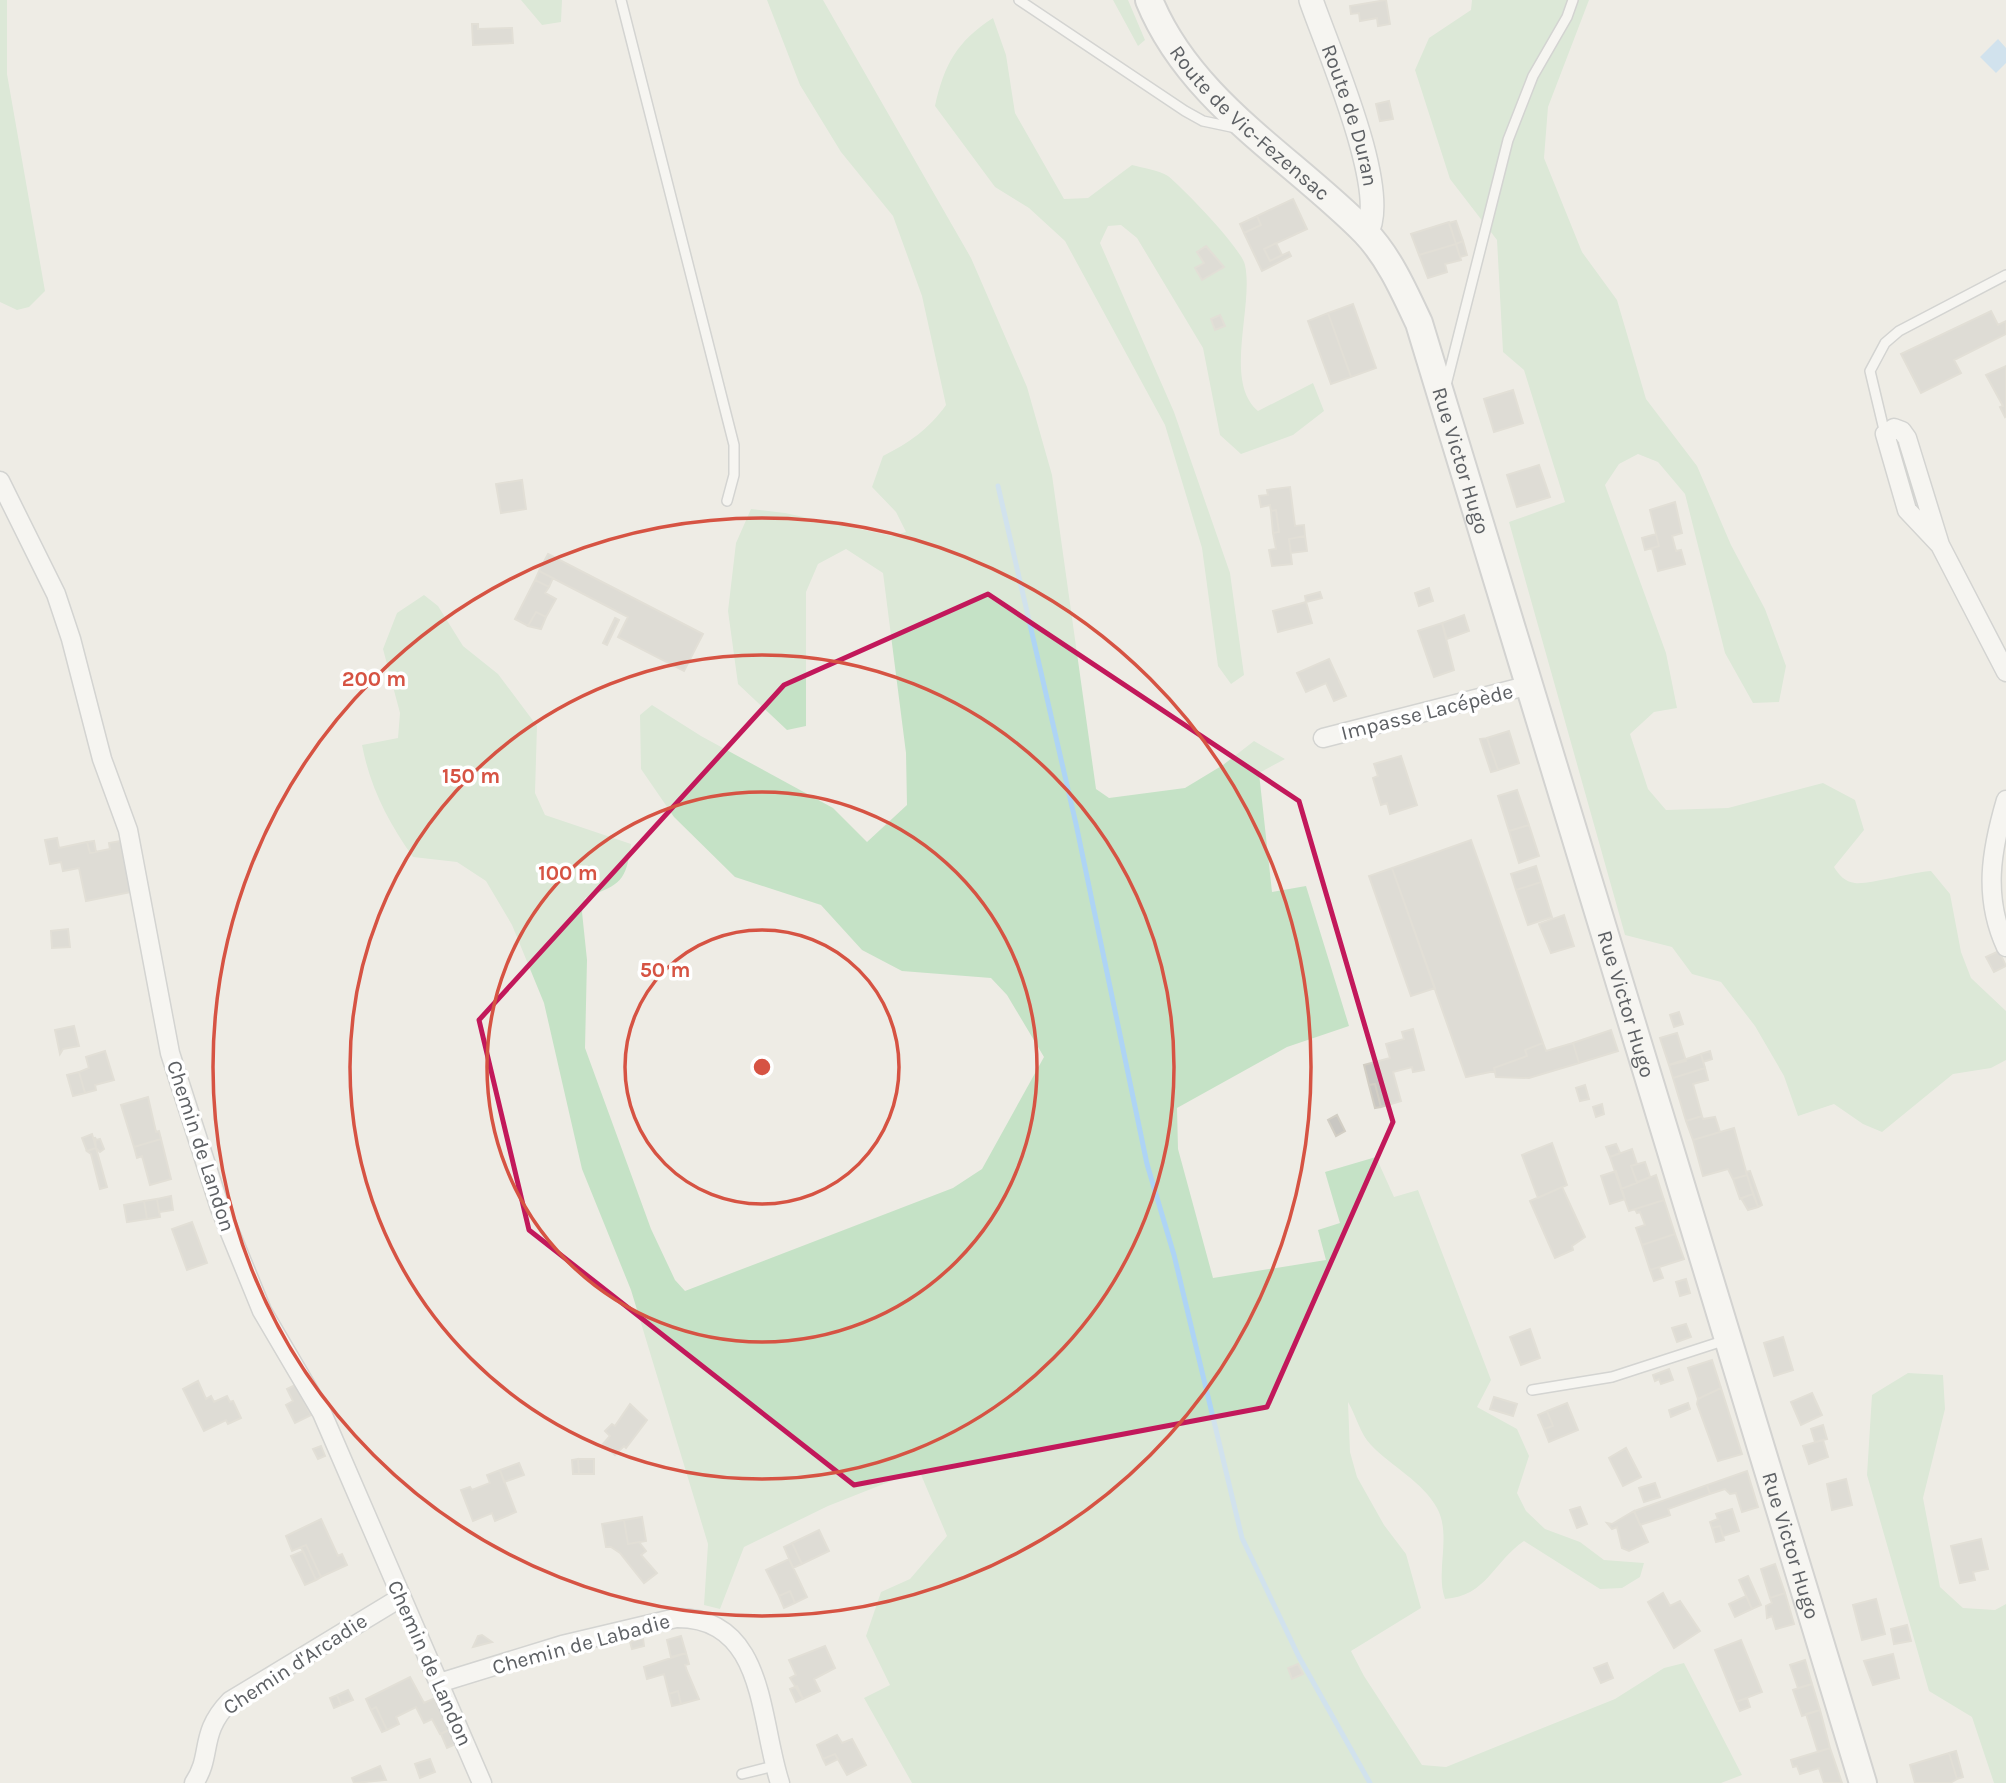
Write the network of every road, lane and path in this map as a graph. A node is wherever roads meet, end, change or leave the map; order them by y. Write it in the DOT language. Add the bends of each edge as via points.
graph roads {
  1 [pos="621,0"];
  2 [pos="1019,0"];
  3 [pos="1149,0"];
  4 [pos="1311,0"];
  5 [pos="1573,0"];
  6 [pos="1252,132"];
  7 [pos="1366,233"];
  8 [pos="2006,275"];
  9 [pos="1442,400"];
  10 [pos="1885,434"];
  11 [pos="0,481"];
  12 [pos="727,500"];
  13 [pos="1940,545"];
  14 [pos="2006,672"];
  15 [pos="1530,685"];
  16 [pos="1324,738"];
  17 [pos="2006,800"];
  18 [pos="2006,947"];
  19 [pos="1730,1339"];
  20 [pos="1532,1390"];
  21 [pos="400,1598"];
  22 [pos="439,1683"];
  23 [pos="741,1774"];
  24 [pos="777,1775"];
  25 [pos="194,1783"];
  26 [pos="482,1783"];
  27 [pos="1863,1783"];
  1 -- 12 [label="lane" via="734,445 734,475"];
  2 -- 6 [label="lane" via="1194,116"];
  3 -- 6 [label="main road, Route de Vic-Fezensac" via="1181,57"];
  4 -- 7 [label="street, Route de Duran" via="1369,167 1375,206"];
  5 -- 9 [label="lane" via="1533,76 1507,140"];
  6 -- 7 [label="main road, Route de Vic-Fezensac"];
  7 -- 9 [label="main road, Rue Victor Hugo" via="1395,274 1419,323"];
  8 -- 10 [label="lane" via="1899,331 1885,343 1870,371"];
  9 -- 15 [label="main road, Rue Victor Hugo"];
  10 -- 13 [label="street" via="1907,510"];
  10 -- 13 [label="street" via="1899,428 1907,438"];
  11 -- 21 [label="street, Chemin de Landon" via="56,594 71,639 102,759 128,830 170,1054 220,1208 262,1311 322,1413"];
  13 -- 14 [label="street"];
  15 -- 16 [label="street, Impasse Lacépède"];
  15 -- 19 [label="main road, Rue Victor Hugo"];
  17 -- 18 [label="street" via="1990,888"];
  19 -- 20 [label="lane" via="1612,1377"];
  19 -- 27 [label="main road, Rue Victor Hugo"];
  21 -- 22 [label="street, Chemin de Landon"];
  21 -- 25 [label="street, Chemin d'Arcadie" via="230,1701 208,1732"];
  22 -- 24 [label="street, Chemin de Labadie" via="562,1645 676,1618 695,1618 725,1631 745,1655 761,1697"];
  22 -- 26 [label="street, Chemin de Landon"];
  23 -- 24 [label="lane"];
}
